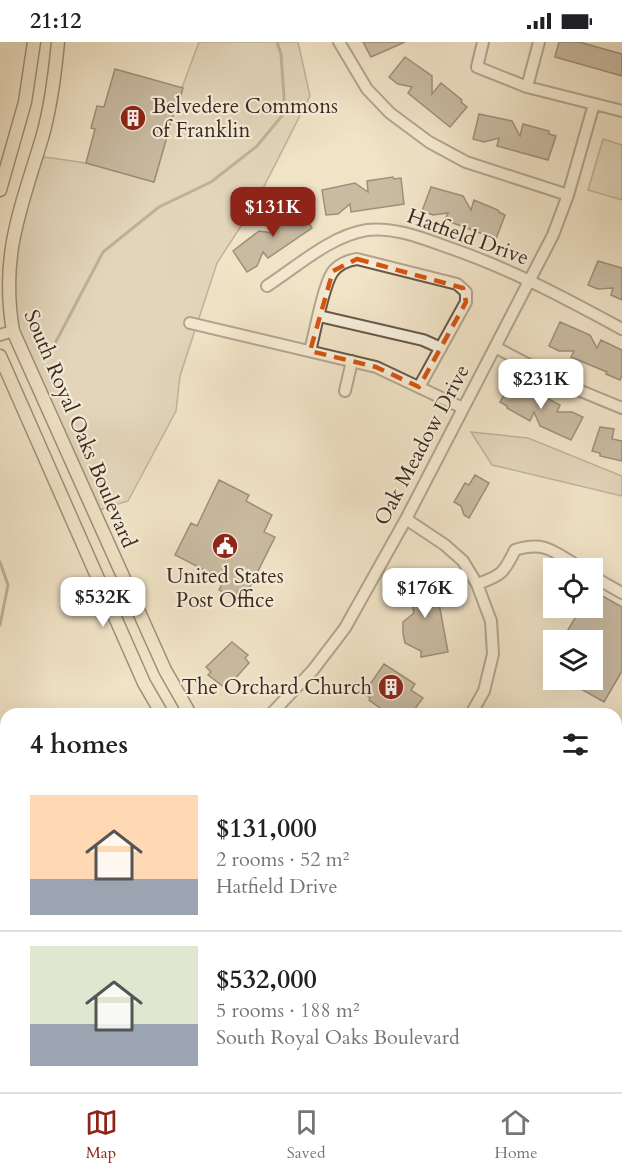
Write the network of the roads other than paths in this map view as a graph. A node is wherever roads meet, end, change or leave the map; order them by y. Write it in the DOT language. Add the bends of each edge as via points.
graph roads {
  1 [pos="34,42"];
  2 [pos="58,42"];
  3 [pos="339,42"];
  4 [pos="483,42"];
  5 [pos="539,42"];
  6 [pos="527,87"];
  7 [pos="594,104"];
  8 [pos="622,111"];
  9 [pos="0,190"];
  10 [pos="568,195"];
  11 [pos="531,280"];
  12 [pos="267,286"];
  13 [pos="4,311"];
  14 [pos="319,316"];
  15 [pos="190,323"];
  16 [pos="622,329"];
  17 [pos="14,331"];
  18 [pos="0,335"];
  19 [pos="495,347"];
  20 [pos="441,348"];
  21 [pos="310,351"];
  22 [pos="0,356"];
  23 [pos="352,361"];
  24 [pos="419,387"];
  25 [pos="345,391"];
  26 [pos="462,408"];
  27 [pos="622,408"];
  28 [pos="406,519"];
  29 [pos="563,558"];
  30 [pos="603,583"];
  31 [pos="477,584"];
  32 [pos="622,594"];
  33 [pos="159,708"];
  34 [pos="187,708"];
  35 [pos="277,708"];
  36 [pos="474,708"];
  1 -- 9 [label="main road" via="25,102"];
  2 -- 13 [label="main road, South Royal Oaks Boulevard" via="50,106 7,256"];
  3 -- 10 [label="street" via="367,88 429,142 466,162"];
  4 -- 6 [label="street" via="477,67"];
  5 -- 6 [label="street"];
  6 -- 7 [label="street"];
  7 -- 8 [label="street"];
  7 -- 10 [label="street, Oak Meadow Drive"];
  10 -- 11 [label="street, Oak Meadow Drive"];
  11 -- 12 [label="street, Hatfield Drive" via="420,237 398,231 367,231 332,242"];
  11 -- 16 [label="street, Hatfield Drive"];
  11 -- 19 [label="street, Oak Meadow Drive"];
  13 -- 17 [label="main road, South Royal Oaks Boulevard"];
  14 -- 20 [label="street" via="423,340"];
  14 -- 20 [label="street" via="333,271 351,260 457,284 466,292 466,302"];
  14 -- 21 [label="street"];
  15 -- 21 [label="street"];
  17 -- 18 [label="street"];
  17 -- 34 [label="main road, South Royal Oaks Boulevard" via="165,670"];
  19 -- 26 [label="street, Oak Meadow Drive"];
  19 -- 27 [label="street"];
  20 -- 24 [label="street"];
  21 -- 23 [label="street"];
  22 -- 33 [label="main road, South Royal Oaks Boulevard"];
  23 -- 24 [label="street" via="376,367"];
  23 -- 25 [label="street"];
  24 -- 26 [label="street"];
  26 -- 28 [label="street, Oak Meadow Drive"];
  28 -- 31 [label="street" via="463,561"];
  28 -- 35 [label="street, Oak Meadow Drive" via="345,628"];
  29 -- 31 [label="street" via="532,545 516,550 498,577"];
  30 -- 32 [label="street"];
  31 -- 36 [label="street" via="491,621 493,654 484,691"];
}
